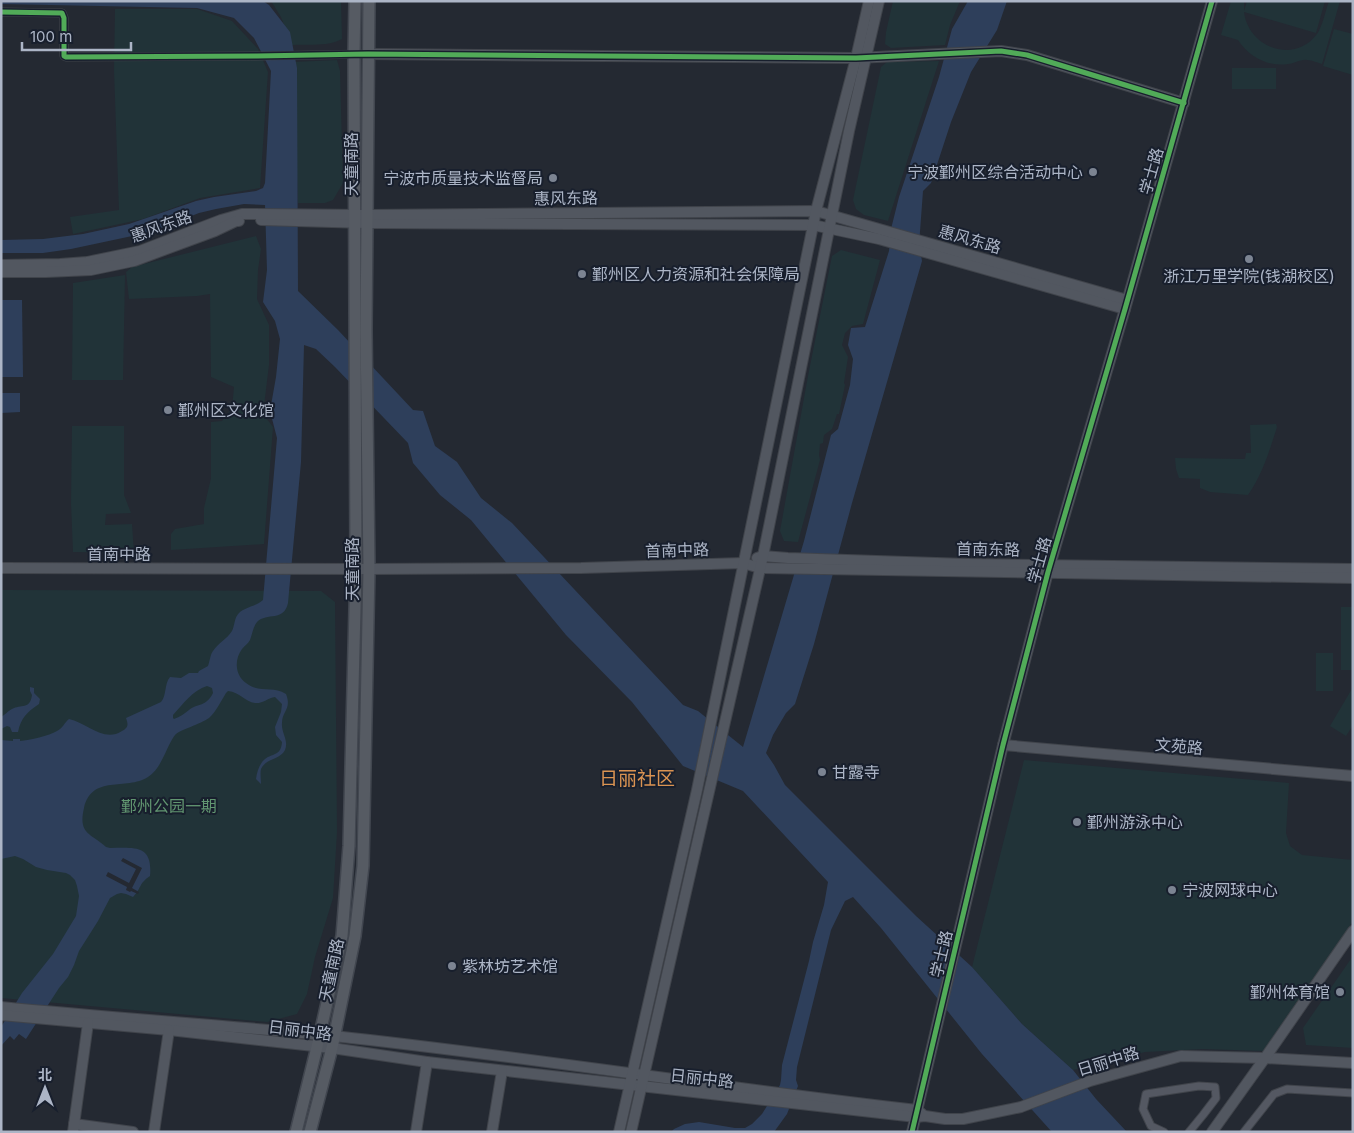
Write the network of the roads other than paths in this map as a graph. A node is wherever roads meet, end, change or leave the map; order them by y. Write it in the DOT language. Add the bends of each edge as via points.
graph roads {
  1 [pos="355,1"];
  2 [pos="369,1"];
  3 [pos="869,1"];
  4 [pos="879,1"];
  5 [pos="1212,1"];
  6 [pos="1,12"];
  7 [pos="354,54"];
  8 [pos="368,54"];
  9 [pos="861,58"];
  10 [pos="1184,103"];
  11 [pos="816,211"];
  12 [pos="832,215"];
  13 [pos="262,216"];
  14 [pos="355,219"];
  15 [pos="367,219"];
  16 [pos="813,225"];
  17 [pos="829,228"];
  18 [pos="881,234"];
  19 [pos="1,265"];
  20 [pos="1,272"];
  21 [pos="1126,305"];
  22 [pos="763,556"];
  23 [pos="743,563"];
  24 [pos="1,568"];
  25 [pos="760,568"];
  26 [pos="773,568"];
  27 [pos="1049,568"];
  28 [pos="356,569"];
  29 [pos="370,569"];
  30 [pos="1353,569"];
  31 [pos="1353,578"];
  32 [pos="1002,745"];
  33 [pos="1353,776"];
  34 [pos="1353,931"];
  35 [pos="3,1012"];
  36 [pos="43,1016"];
  37 [pos="88,1022"];
  38 [pos="169,1030"];
  39 [pos="334,1036"];
  40 [pos="319,1041"];
  41 [pos="332,1048"];
  42 [pos="1265,1058"];
  43 [pos="427,1062"];
  44 [pos="1353,1063"];
  45 [pos="502,1071"];
  46 [pos="633,1073"];
  47 [pos="644,1075"];
  48 [pos="630,1085"];
  49 [pos="642,1086"];
  50 [pos="1353,1093"];
  51 [pos="757,1095"];
  52 [pos="919,1114"];
  53 [pos="73,1128"];
  54 [pos="133,1132"];
  55 [pos="154,1132"];
  56 [pos="296,1132"];
  57 [pos="310,1132"];
  58 [pos="416,1132"];
  59 [pos="492,1132"];
  60 [pos="619,1132"];
  61 [pos="631,1132"];
  62 [pos="912,1132"];
  63 [pos="1164,1132"];
  64 [pos="1189,1132"];
  65 [pos="1212,1132"];
  66 [pos="1244,1132"];
  1 -- 7 [label="main road, 天童南路"];
  2 -- 8 [label="main road, 天童南路"];
  3 -- 9 [label="main road"];
  4 -- 9 [label="main road"];
  5 -- 10 [label="main road, 学士路"];
  6 -- 7 [label="street" via="62,13 66,57"];
  7 -- 8 [label="street"];
  7 -- 14 [label="main road, 天童南路"];
  8 -- 9 [label="main road"];
  8 -- 15 [label="main road, 天童南路"];
  9 -- 10 [label="main road" via="1001,51 1027,55"];
  9 -- 11 [label="main road"];
  9 -- 12 [label="main road"];
  10 -- 21 [label="main road, 学士路"];
  11 -- 12 [label="main road, 惠风东路"];
  11 -- 15 [label="main road, 惠风东路"];
  11 -- 16 [label="main road"];
  12 -- 17 [label="main road"];
  12 -- 18 [label="main road, 惠风东路"];
  13 -- 14 [label="main road, 惠风东路"];
  13 -- 19 [label="main road, 惠风东路" via="242,214 140,251 87,262"];
  13 -- 20 [label="main road, 惠风东路" via="236,221 215,232 134,261 90,270"];
  14 -- 15 [label="main road, 惠风东路"];
  14 -- 28 [label="main road, 天童南路"];
  15 -- 16 [label="main road, 惠风东路"];
  15 -- 29 [label="main road, 天童南路"];
  16 -- 17 [label="main road, 惠风东路"];
  16 -- 23 [label="main road"];
  17 -- 18 [label="main road, 惠风东路"];
  17 -- 22 [label="main road"];
  18 -- 21 [label="main road, 惠风东路"];
  21 -- 27 [label="main road, 学士路"];
  22 -- 23 [label="main road, 首南东路"];
  22 -- 25 [label="main road"];
  22 -- 27 [label="main road, 首南东路"];
  23 -- 25 [label="main road, 首南中路"];
  23 -- 29 [label="main road, 首南中路"];
  23 -- 46 [label="main road" via="697,790"];
  24 -- 28 [label="main road, 首南中路"];
  25 -- 26 [label="main road, 首南中路"];
  25 -- 47 [label="main road"];
  26 -- 27 [label="main road, 首南东路"];
  27 -- 30 [label="main road, 首南东路"];
  27 -- 31 [label="main road, 首南东路"];
  27 -- 32 [label="main road, 学士路"];
  28 -- 29 [label="main road"];
  28 -- 40 [label="main road, 天童南路" via="348,856 342,936"];
  29 -- 39 [label="main road, 天童南路" via="363,866 355,936"];
  32 -- 33 [label="main road, 文苑路"];
  32 -- 52 [label="main road, 学士路" via="939,1013"];
  34 -- 42 [label="main road"];
  35 -- 36 [label="main road"];
  36 -- 37 [label="main road, 日丽中路"];
  36 -- 40 [label="main road, 日丽中路"];
  37 -- 38 [label="main road, 日丽中路"];
  37 -- 53 [label="main road"];
  38 -- 40 [label="main road, 日丽中路"];
  38 -- 55 [label="main road"];
  39 -- 40 [label="main road, 日丽中路"];
  39 -- 41 [label="main road, 天童南路"];
  39 -- 46 [label="main road, 日丽中路"];
  40 -- 41 [label="main road, 日丽中路"];
  40 -- 56 [label="main road, 天童南路"];
  41 -- 43 [label="main road, 日丽中路"];
  41 -- 57 [label="main road, 天童南路"];
  42 -- 44 [label="main road, 日丽中路"];
  42 -- 52 [label="main road, 日丽中路" via="1181,1056 1090,1081 1021,1108 963,1119"];
  42 -- 65 [label="main road"];
  43 -- 45 [label="main road, 日丽中路"];
  43 -- 58 [label="main road"];
  45 -- 48 [label="main road, 日丽中路"];
  45 -- 59 [label="main road"];
  46 -- 47 [label="main road, 日丽中路"];
  46 -- 48 [label="main road"];
  47 -- 49 [label="main road"];
  47 -- 51 [label="main road, 日丽中路"];
  48 -- 49 [label="main road, 日丽中路"];
  48 -- 60 [label="main road"];
  49 -- 51 [label="main road, 日丽中路"];
  49 -- 61 [label="main road"];
  50 -- 66 [label="street" via="1287,1088 1274,1094"];
  51 -- 52 [label="main road, 日丽中路"];
  52 -- 62 [label="main road, 学士路"];
  53 -- 54 [label="main road"];
  63 -- 64 [label="street" via="1151,1126 1143,1109 1146,1094 1199,1086 1215,1087 1216,1098"];
}
